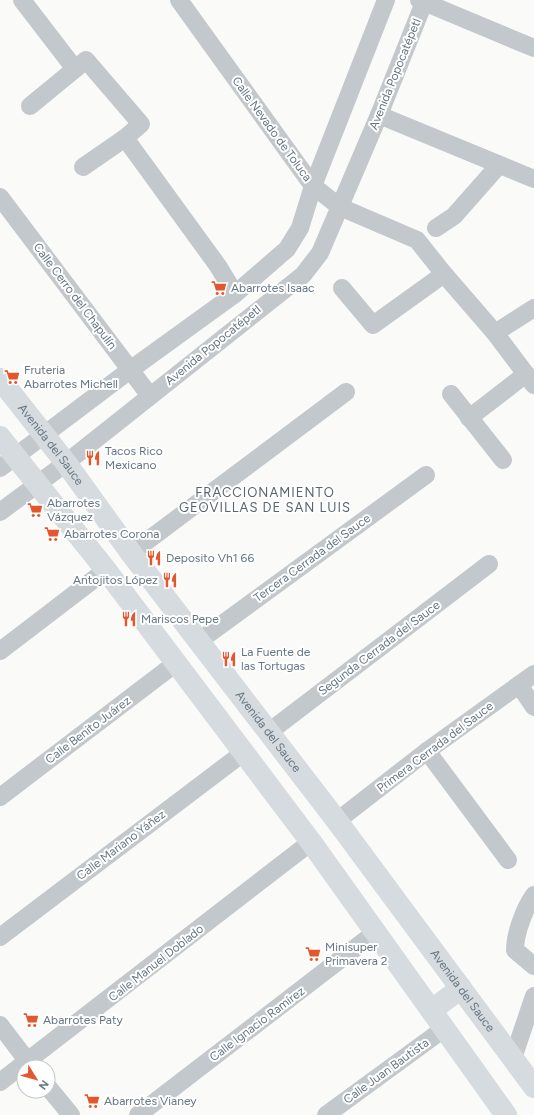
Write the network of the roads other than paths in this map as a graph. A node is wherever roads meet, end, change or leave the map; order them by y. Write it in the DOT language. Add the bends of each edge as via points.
graph roads {
  1 [pos="22,0"];
  2 [pos="179,0"];
  3 [pos="386,0"];
  4 [pos="423,1"];
  5 [pos="534,48"];
  6 [pos="80,64"];
  7 [pos="30,106"];
  8 [pos="379,115"];
  9 [pos="125,138"];
  10 [pos="499,165"];
  11 [pos="82,168"];
  12 [pos="534,179"];
  13 [pos="313,186"];
  14 [pos="0,197"];
  15 [pos="340,207"];
  16 [pos="436,228"];
  17 [pos="444,274"];
  18 [pos="342,288"];
  19 [pos="235,294"];
  20 [pos="534,308"];
  21 [pos="496,333"];
  22 [pos="130,370"];
  23 [pos="0,379"];
  24 [pos="530,380"];
  25 [pos="346,392"];
  26 [pos="451,394"];
  27 [pos="150,396"];
  28 [pos="469,418"];
  29 [pos="0,436"];
  30 [pos="45,436"];
  31 [pos="503,460"];
  32 [pos="8,462"];
  33 [pos="66,463"];
  34 [pos="426,476"];
  35 [pos="38,484"];
  36 [pos="0,512"];
  37 [pos="131,553"];
  38 [pos="489,564"];
  39 [pos="106,570"];
  40 [pos="199,641"];
  41 [pos="0,651"];
  42 [pos="176,663"];
  43 [pos="534,674"];
  44 [pos="519,685"];
  45 [pos="534,707"];
  46 [pos="268,732"];
  47 [pos="427,751"];
  48 [pos="243,753"];
  49 [pos="0,797"];
  50 [pos="337,821"];
  51 [pos="311,842"];
  52 [pos="508,860"];
  53 [pos="534,895"];
  54 [pos="376,932"];
  55 [pos="0,937"];
  56 [pos="534,966"];
  57 [pos="461,988"];
  58 [pos="534,996"];
  59 [pos="432,1010"];
  60 [pos="0,1025"];
  61 [pos="445,1028"];
  62 [pos="513,1058"];
  63 [pos="26,1059"];
  64 [pos="36,1059"];
  65 [pos="16,1072"];
  66 [pos="0,1082"];
  67 [pos="534,1086"];
  68 [pos="56,1097"];
  69 [pos="71,1115"];
  70 [pos="138,1115"];
  71 [pos="326,1115"];
  72 [pos="506,1115"];
  1 -- 6 [label="street"];
  2 -- 13 [label="street, Calle Nevado de Toluca"];
  3 -- 13 [label="street"];
  4 -- 5 [label="street"];
  4 -- 8 [label="street, Avenida Popocatépetl"];
  6 -- 7 [label="street"];
  6 -- 9 [label="street" via="141,124"];
  8 -- 10 [label="street"];
  8 -- 15 [label="street, Avenida Popocatépetl"];
  9 -- 11 [label="street"];
  9 -- 19 [label="street" via="218,266"];
  10 -- 12 [label="street"];
  10 -- 16 [label="street" via="454,216"];
  13 -- 15 [label="street, Calle Nevado de Toluca"];
  13 -- 19 [label="street" via="300,228 287,248"];
  14 -- 22 [label="street, Calle Cerro del Chapulín"];
  15 -- 17 [label="street, Calle Nevado de Toluca" via="416,240"];
  15 -- 27 [label="street, Avenida Popocatépetl" via="320,253 302,275"];
  17 -- 18 [label="street" via="373,325"];
  17 -- 21 [label="street, Calle Nevado de Toluca"];
  19 -- 22 [label="street"];
  20 -- 21 [label="street"];
  21 -- 24 [label="street, Calle Nevado de Toluca"];
  22 -- 27 [label="street, Calle Cerro del Chapulín"];
  22 -- 30 [label="street"];
  23 -- 30 [label="main road, Avenida del Sauce"];
  24 -- 28 [label="street"];
  25 -- 37 [label="street"];
  26 -- 28 [label="street"];
  27 -- 33 [label="street, Avenida Popocatépetl"];
  28 -- 31 [label="street"];
  29 -- 32 [label="main road"];
  30 -- 32 [label="street"];
  30 -- 33 [label="main road, Avenida del Sauce"];
  32 -- 35 [label="main road"];
  33 -- 35 [label="street, Avenida Popocatépetl"];
  33 -- 37 [label="main road, Avenida del Sauce"];
  34 -- 40 [label="street, Tercera Cerrada del Sauce"];
  35 -- 36 [label="street, Avenida Popocatépetl"];
  35 -- 39 [label="main road"];
  37 -- 40 [label="main road, Avenida del Sauce"];
  38 -- 46 [label="street, Segunda Cerrada del Sauce"];
  39 -- 41 [label="street"];
  39 -- 42 [label="main road"];
  40 -- 46 [label="main road, Avenida del Sauce"];
  42 -- 48 [label="main road"];
  42 -- 49 [label="street, Calle Benito Juárez"];
  43 -- 44 [label="street, Primera Cerrada del Sauce"];
  44 -- 45 [label="street"];
  44 -- 47 [label="street, Primera Cerrada del Sauce"];
  46 -- 50 [label="main road, Avenida del Sauce"];
  47 -- 50 [label="street, Primera Cerrada del Sauce"];
  47 -- 52 [label="street"];
  48 -- 51 [label="main road"];
  48 -- 55 [label="street, Calle Mariano Yáñez"];
  50 -- 57 [label="main road, Avenida del Sauce"];
  51 -- 54 [label="main road"];
  51 -- 64 [label="street, Calle Manuel Doblado"];
  53 -- 56 [label="street" via="515,939 515,950"];
  54 -- 59 [label="main road"];
  54 -- 70 [label="street, Calle Ignacio Ramírez"];
  57 -- 59 [label="main road"];
  57 -- 62 [label="main road, Avenida del Sauce"];
  58 -- 62 [label="street"];
  59 -- 61 [label="main road"];
  60 -- 63 [label="street"];
  61 -- 71 [label="street, Calle Juan Bautista"];
  61 -- 72 [label="main road"];
  62 -- 67 [label="main road, Avenida del Sauce"];
  65 -- 66 [label="street, Calle Manuel Doblado"];
  68 -- 69 [label="street"];
}
